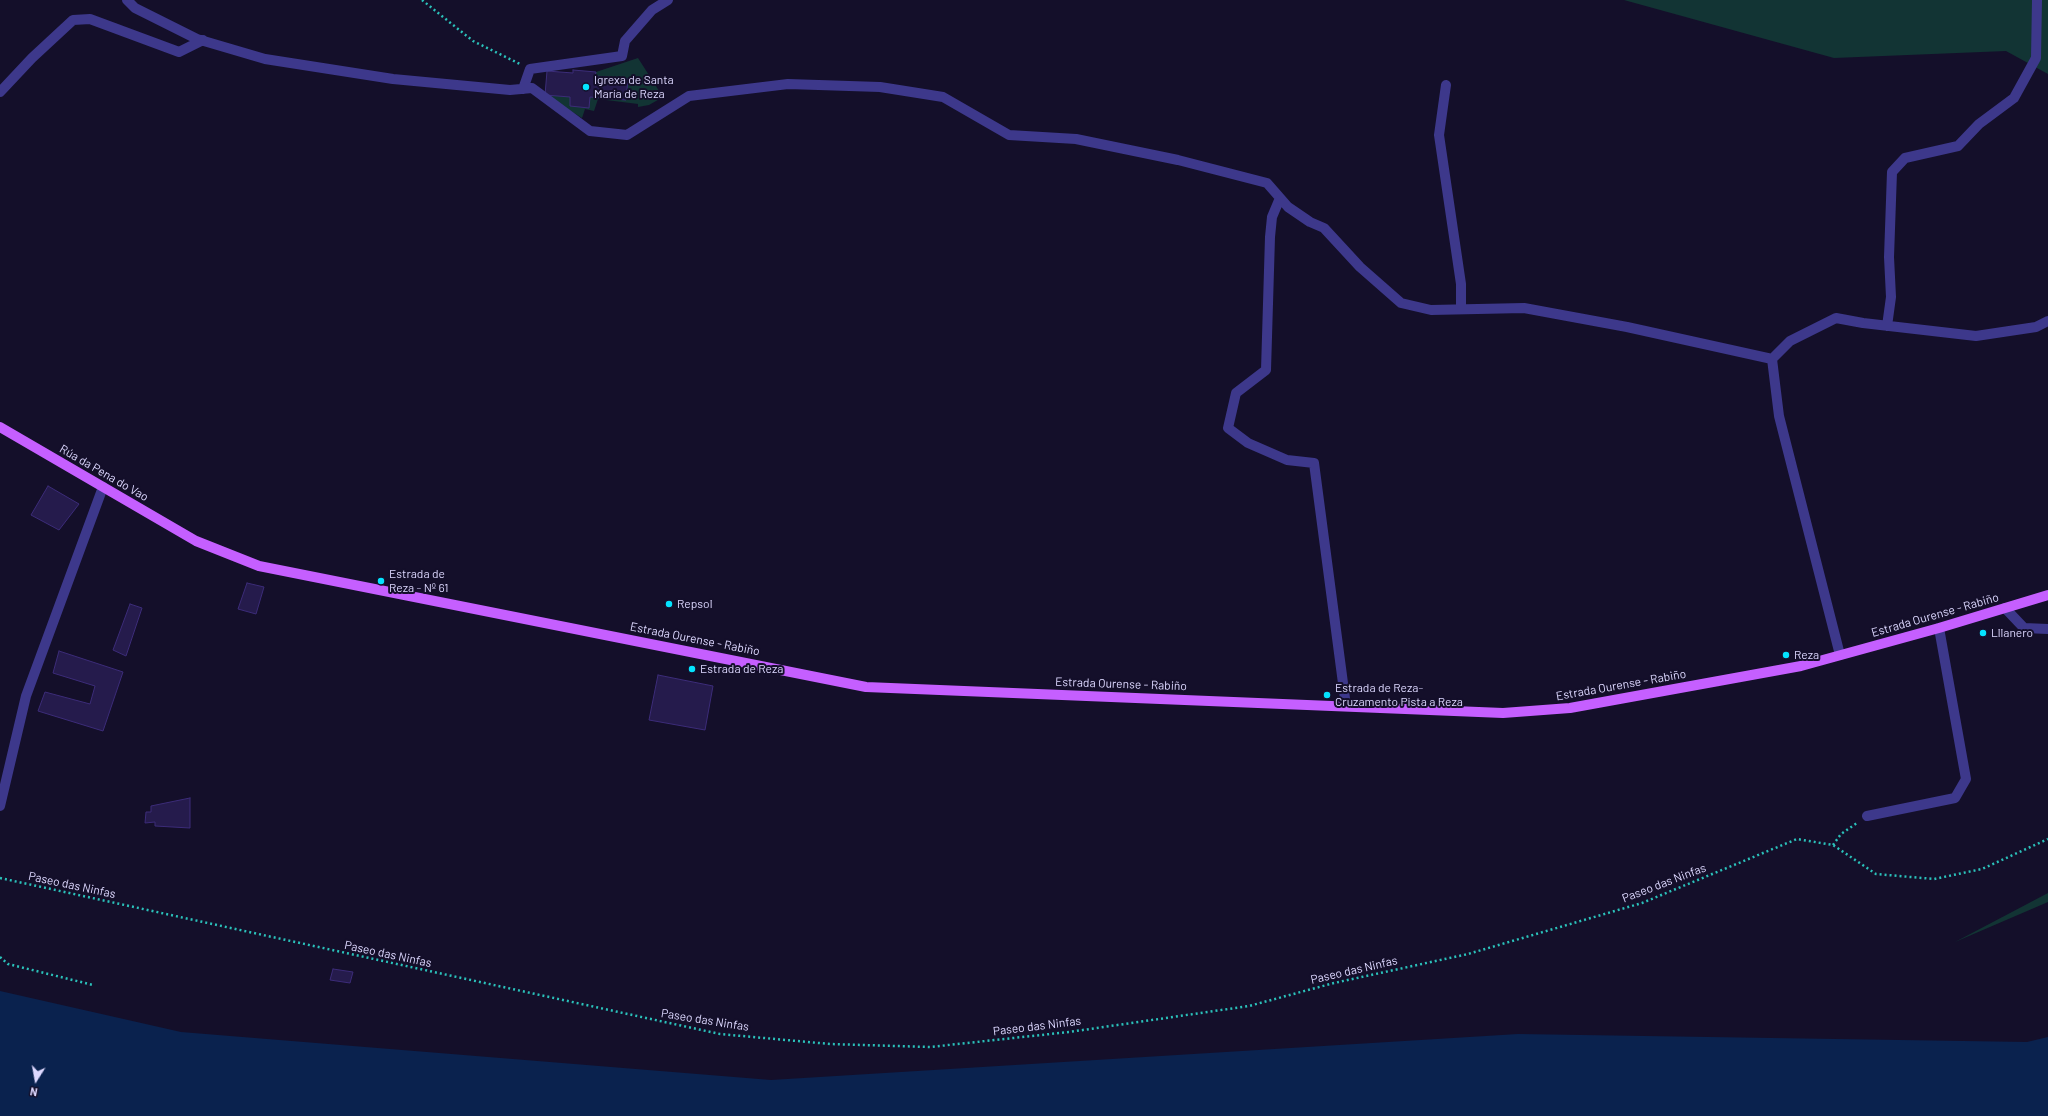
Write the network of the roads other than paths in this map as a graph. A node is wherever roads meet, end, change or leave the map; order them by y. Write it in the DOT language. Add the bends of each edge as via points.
graph roads {
  1 [pos="127,0"];
  2 [pos="668,0"];
  3 [pos="2038,0"];
  4 [pos="203,40"];
  5 [pos="1446,86"];
  6 [pos="523,89"];
  7 [pos="0,92"];
  8 [pos="1280,198"];
  9 [pos="1461,309"];
  10 [pos="2048,321"];
  11 [pos="1887,326"];
  12 [pos="1772,359"];
  13 [pos="0,427"];
  14 [pos="103,487"];
  15 [pos="196,540"];
  16 [pos="2048,595"];
  17 [pos="2005,608"];
  18 [pos="1939,628"];
  19 [pos="2048,629"];
  20 [pos="1840,655"];
  21 [pos="1346,706"];
  22 [pos="0,806"];
  23 [pos="1868,816"];
  1 -- 4 [label="street" via="135,8"];
  2 -- 6 [label="street" via="652,10 625,41 622,56 530,69"];
  3 -- 11 [label="street" via="2036,58 2014,98 1979,124 1958,146 1905,158 1892,172 1889,257 1891,297"];
  4 -- 6 [label="street" via="265,59 370,76 510,90"];
  4 -- 7 [label="street" via="179,52 90,18 73,20"];
  5 -- 9 [label="street" via="1439,135 1461,284"];
  6 -- 8 [label="street" via="532,88 590,131 627,135 689,96 788,84 880,87 943,97 1009,134 1076,139 1178,160 1267,183"];
  8 -- 9 [label="street" via="1288,207 1310,222 1324,228 1360,267 1401,303 1431,310"];
  8 -- 21 [label="street" via="1272,217 1266,370 1236,394 1228,428 1248,442 1287,460 1314,463"];
  9 -- 12 [label="street" via="1524,308 1627,327"];
  10 -- 11 [label="street" via="2036,327 1976,336"];
  11 -- 12 [label="street" via="1836,318 1790,341"];
  12 -- 20 [label="street" via="1779,416"];
  13 -- 14 [label="main road, Rúa da Pena do Vao"];
  14 -- 15 [label="main road, Rúa da Pena do Vao"];
  14 -- 22 [label="street" via="26,696"];
  15 -- 21 [label="main road, Estrada Ourense - Rabiño" via="259,566 866,687"];
  16 -- 17 [label="main road, Estrada Ourense - Rabiño"];
  17 -- 18 [label="main road, Estrada Ourense - Rabiño"];
  17 -- 19 [label="street" via="2024,628"];
  18 -- 20 [label="main road, Estrada Ourense - Rabiño"];
  18 -- 23 [label="street" via="1966,779 1955,798"];
  20 -- 21 [label="main road, Estrada Ourense - Rabiño" via="1800,666 1570,708 1503,713"];
}
